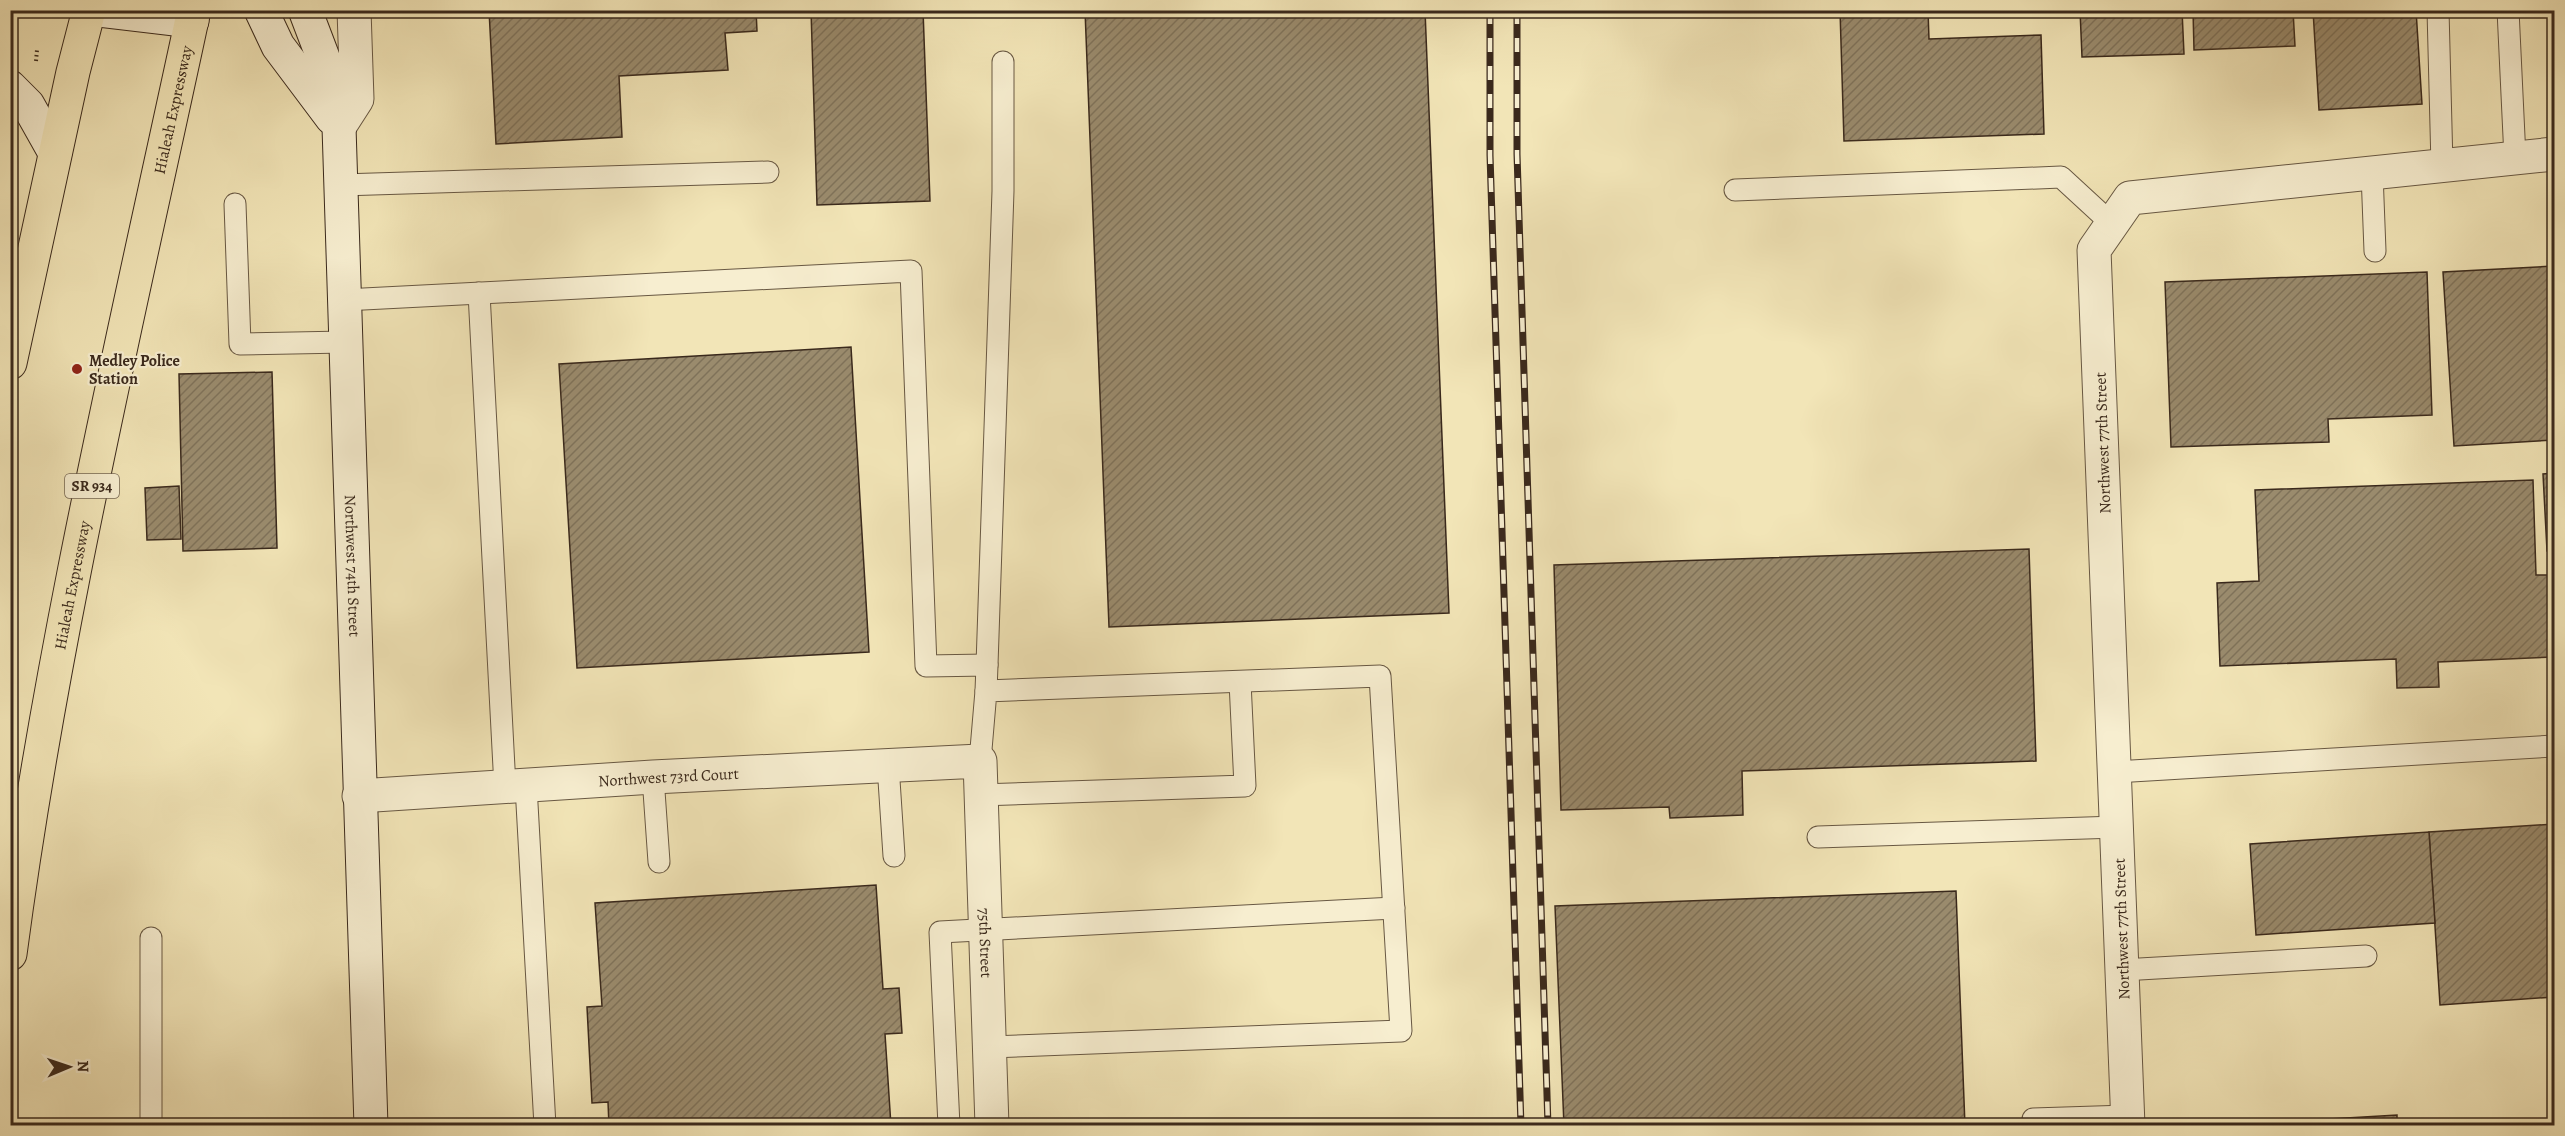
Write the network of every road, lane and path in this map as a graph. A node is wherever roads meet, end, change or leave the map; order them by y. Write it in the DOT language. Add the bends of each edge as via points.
graph roads {
  1 [pos="89,10"];
  2 [pos="99,10"];
  3 [pos="261,10"];
  4 [pos="305,10"];
  5 [pos="319,10"];
  6 [pos="354,10"];
  7 [pos="2438,10"];
  8 [pos="2508,10"];
  9 [pos="193,16"];
  10 [pos="318,43"];
  11 [pos="1003,62"];
  12 [pos="10,87"];
  13 [pos="316,97"];
  14 [pos="339,127"];
  15 [pos="55,153"];
  16 [pos="2554,154"];
  17 [pos="2516,158"];
  18 [pos="2442,166"];
  19 [pos="768,172"];
  20 [pos="2372,173"];
  21 [pos="341,185"];
  22 [pos="1735,190"];
  23 [pos="235,204"];
  24 [pos="2112,224"];
  25 [pos="2375,251"];
  26 [pos="479,293"];
  27 [pos="344,300"];
  28 [pos="345,342"];
  29 [pos="10,363"];
  30 [pos="987,665"];
  31 [pos="1240,682"];
  32 [pos="986,691"];
  33 [pos="2554,746"];
  34 [pos="980,761"];
  35 [pos="888,765"];
  36 [pos="2115,772"];
  37 [pos="653,777"];
  38 [pos="515,786"];
  39 [pos="980,795"];
  40 [pos="359,796"];
  41 [pos="2117,827"];
  42 [pos="1818,837"];
  43 [pos="894,856"];
  44 [pos="659,862"];
  45 [pos="1394,908"];
  46 [pos="986,929"];
  47 [pos="151,938"];
  48 [pos="10,954"];
  49 [pos="2366,956"];
  50 [pos="2122,970"];
  51 [pos="990,1047"];
  52 [pos="2128,1121"];
  53 [pos="151,1125"];
  54 [pos="371,1125"];
  55 [pos="545,1125"];
  56 [pos="949,1125"];
  57 [pos="992,1125"];
  58 [pos="2033,1125"];
  1 -- 15 [label="main road"];
  2 -- 9 [label="street"];
  3 -- 13 [label="street" via="278,46"];
  4 -- 10 [label="street"];
  5 -- 10 [label="street"];
  6 -- 14 [label="street" via="357,99"];
  7 -- 18 [label="lane"];
  8 -- 17 [label="lane"];
  9 -- 48 [label="main road, Hialeah Expressway / SR 934" via="86,517 32,802"];
  10 -- 13 [label="street"];
  10 -- 14 [label="street, Northwest 74th Street"];
  11 -- 30 [label="lane" via="1003,203"];
  12 -- 15 [label="street" via="28,105"];
  13 -- 14 [label="street"];
  14 -- 21 [label="street, Northwest 74th Street"];
  15 -- 29 [label="main road"];
  16 -- 17 [label="street, Northwest 77th Street"];
  17 -- 18 [label="street, Northwest 77th Street"];
  18 -- 20 [label="street, Northwest 77th Street"];
  19 -- 21 [label="lane"];
  20 -- 24 [label="street, Northwest 77th Street" via="2130,198"];
  20 -- 25 [label="lane"];
  21 -- 27 [label="street, Northwest 74th Street"];
  22 -- 24 [label="lane" via="2061,177"];
  23 -- 28 [label="lane" via="240,344"];
  24 -- 36 [label="street, Northwest 77th Street" via="2094,250"];
  26 -- 27 [label="lane"];
  26 -- 30 [label="lane" via="911,271 926,666"];
  26 -- 38 [label="lane"];
  27 -- 28 [label="street, Northwest 74th Street"];
  28 -- 40 [label="street, Northwest 74th Street"];
  30 -- 32 [label="lane"];
  31 -- 32 [label="lane"];
  31 -- 39 [label="lane" via="1245,786"];
  31 -- 45 [label="lane" via="1380,676"];
  32 -- 34 [label="lane"];
  33 -- 36 [label="lane"];
  34 -- 35 [label="street, Northwest 73rd Court"];
  34 -- 39 [label="street, 75th Street"];
  35 -- 37 [label="street, Northwest 73rd Court"];
  35 -- 43 [label="lane"];
  36 -- 41 [label="street, Northwest 77th Street"];
  37 -- 38 [label="street, Northwest 73rd Court"];
  37 -- 44 [label="lane"];
  38 -- 40 [label="street, Northwest 73rd Court"];
  38 -- 55 [label="lane"];
  39 -- 46 [label="street, 75th Street"];
  40 -- 54 [label="street, Northwest 74th Street"];
  41 -- 42 [label="lane"];
  41 -- 50 [label="street, Northwest 77th Street"];
  45 -- 46 [label="lane"];
  45 -- 51 [label="lane" via="1401,1031"];
  46 -- 51 [label="street, 75th Street"];
  46 -- 56 [label="lane" via="940,932"];
  47 -- 53 [label="lane"];
  49 -- 50 [label="lane"];
  50 -- 52 [label="street, Northwest 77th Street"];
  51 -- 57 [label="street, 75th Street"];
  52 -- 58 [label="lane" via="2033,1119"];
}
